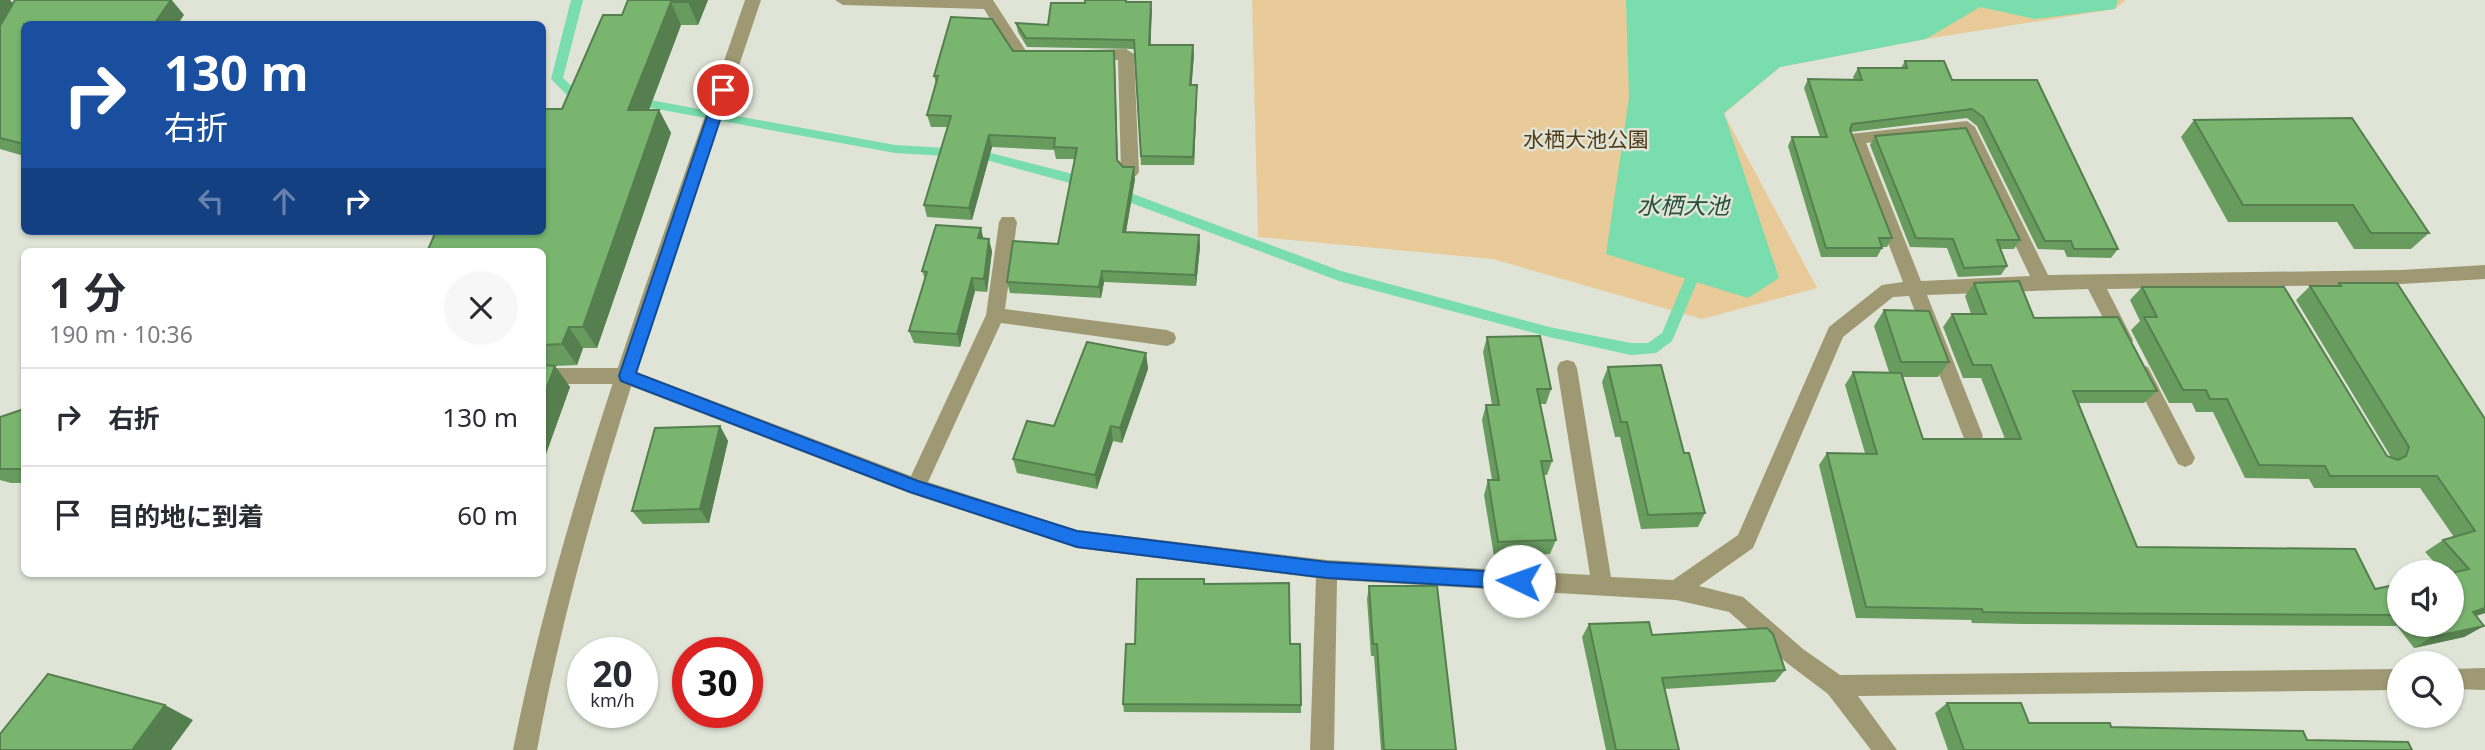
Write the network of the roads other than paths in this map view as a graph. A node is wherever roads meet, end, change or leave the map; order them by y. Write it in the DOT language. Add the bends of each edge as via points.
graph roads {
  1 [pos="753,0"];
  2 [pos="843,0"];
  3 [pos="1130,172"];
  4 [pos="1008,222"];
  5 [pos="2485,272"];
  6 [pos="2270,279"];
  7 [pos="2042,282"];
  8 [pos="2094,282"];
  9 [pos="1917,289"];
  10 [pos="2284,302"];
  11 [pos="995,315"];
  12 [pos="1167,338"];
  13 [pos="1567,368"];
  14 [pos="546,376"];
  15 [pos="626,376"];
  16 [pos="1973,436"];
  17 [pos="2185,458"];
  18 [pos="916,487"];
  19 [pos="1327,570"];
  20 [pos="1602,586"];
  21 [pos="1676,590"];
  22 [pos="2485,679"];
  23 [pos="2387,680"];
  24 [pos="2464,680"];
  25 [pos="1836,686"];
  26 [pos="525,750"];
  27 [pos="1322,750"];
  28 [pos="1885,750"];
  1 -- 15 [label="street"];
  2 -- 3 [label="street" via="989,4 1021,56 1126,54"];
  4 -- 11 [label="street"];
  5 -- 6 [label="street"];
  6 -- 8 [label="street"];
  6 -- 10 [label="street"];
  7 -- 8 [label="street"];
  7 -- 9 [label="street"];
  7 -- 9 [label="street" via="1968,127 1856,138"];
  8 -- 17 [label="street"];
  9 -- 16 [label="street"];
  9 -- 21 [label="street" via="1889,290 1836,332 1746,541"];
  11 -- 12 [label="street"];
  11 -- 18 [label="street"];
  13 -- 20 [label="street"];
  14 -- 15 [label="street"];
  15 -- 18 [label="street"];
  15 -- 26 [label="street" via="565,571"];
  18 -- 19 [label="street" via="1077,539"];
  19 -- 20 [label="street"];
  19 -- 27 [label="street"];
  20 -- 21 [label="street"];
  21 -- 25 [label="street" via="1735,604"];
  22 -- 24 [label="street"];
  23 -- 25 [label="street"];
  25 -- 28 [label="street"];
}
